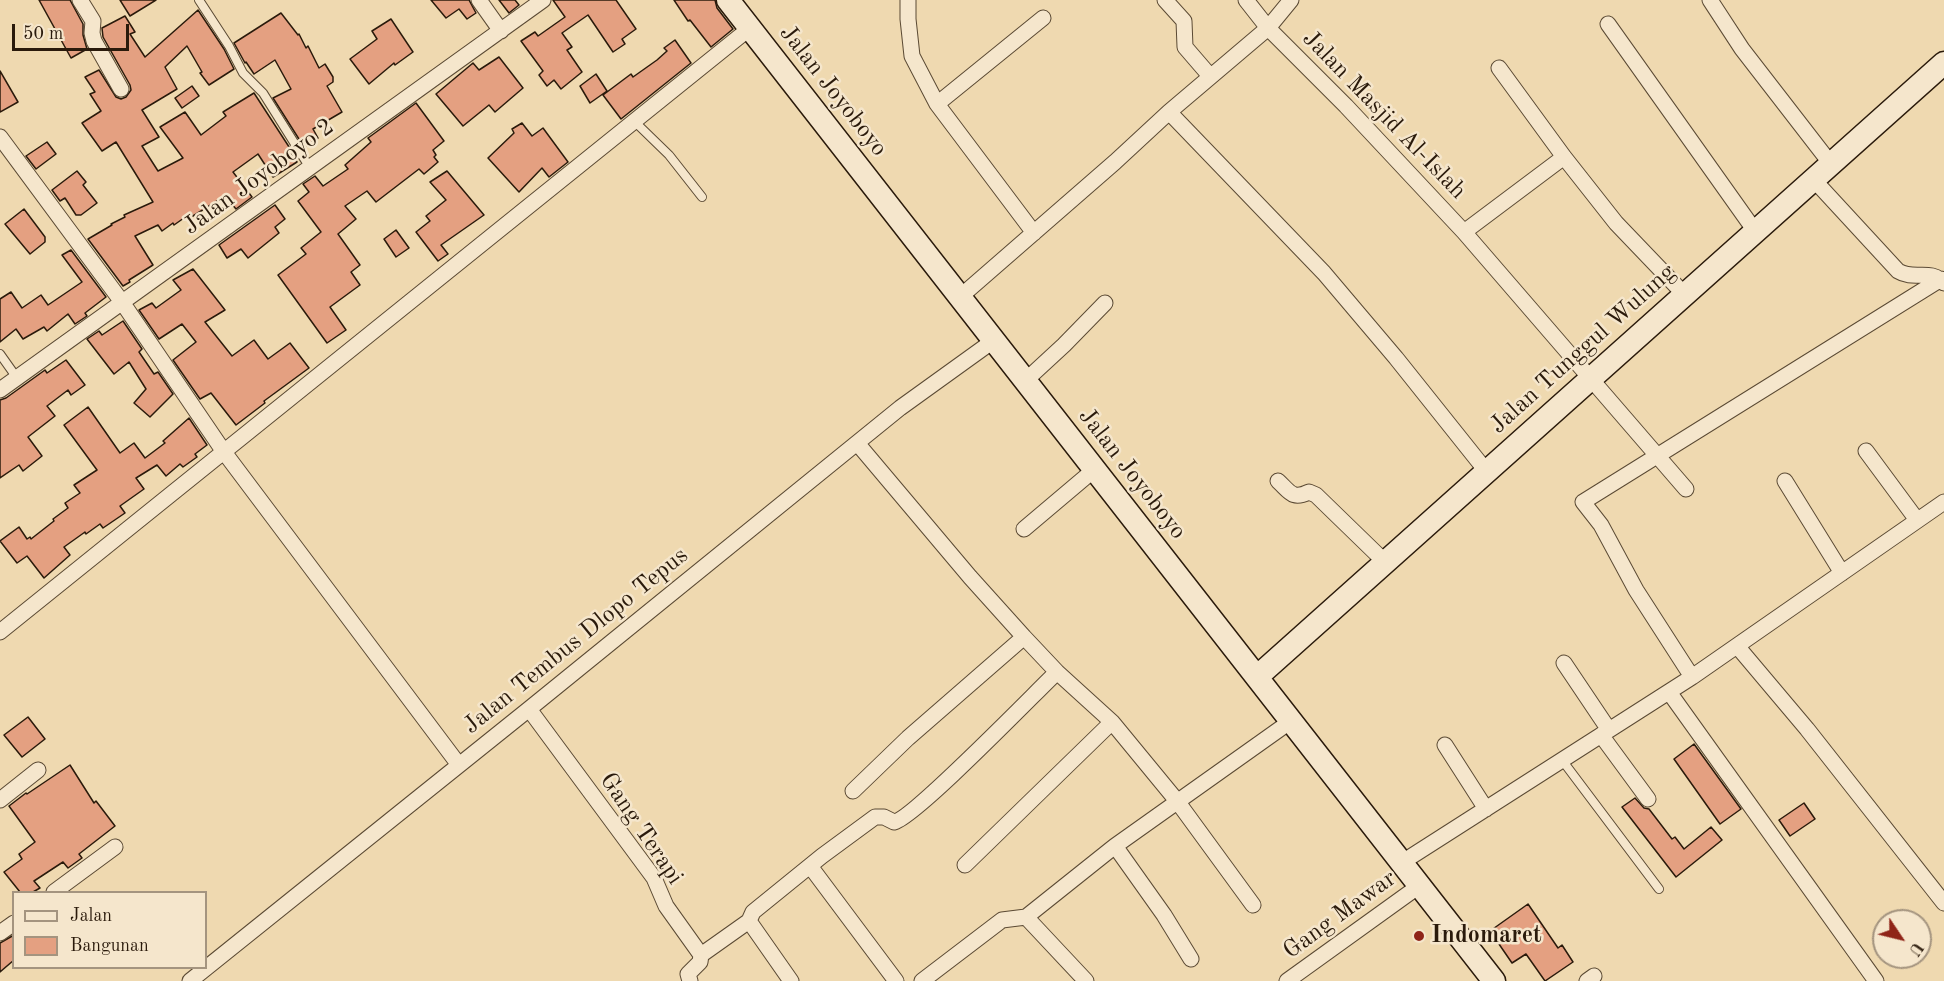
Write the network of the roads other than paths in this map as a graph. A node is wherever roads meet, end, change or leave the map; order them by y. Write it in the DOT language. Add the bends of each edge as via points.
graph roads {
  1 [pos="80,0"];
  2 [pos="200,0"];
  3 [pos="479,0"];
  4 [pos="543,0"];
  5 [pos="728,0"];
  6 [pos="908,0"];
  7 [pos="1165,0"];
  8 [pos="1246,0"];
  9 [pos="1291,0"];
  10 [pos="1710,0"];
  11 [pos="1043,18"];
  12 [pos="1608,24"];
  13 [pos="750,28"];
  14 [pos="1268,28"];
  15 [pos="501,31"];
  16 [pos="1944,63"];
  17 [pos="1498,68"];
  18 [pos="1210,76"];
  19 [pos="121,89"];
  20 [pos="937,104"];
  21 [pos="1169,112"];
  22 [pos="634,121"];
  23 [pos="0,137"];
  24 [pos="1564,157"];
  25 [pos="1832,164"];
  26 [pos="310,168"];
  27 [pos="1814,180"];
  28 [pos="702,197"];
  29 [pos="1755,231"];
  30 [pos="1464,232"];
  31 [pos="1034,233"];
  32 [pos="1942,281"];
  33 [pos="1684,294"];
  34 [pos="960,297"];
  35 [pos="122,302"];
  36 [pos="1105,303"];
  37 [pos="993,341"];
  38 [pos="0,354"];
  39 [pos="17,378"];
  40 [pos="1591,379"];
  41 [pos="1025,381"];
  42 [pos="0,390"];
  43 [pos="857,442"];
  44 [pos="1866,451"];
  45 [pos="224,452"];
  46 [pos="1656,455"];
  47 [pos="1095,469"];
  48 [pos="1486,472"];
  49 [pos="1278,481"];
  50 [pos="1785,481"];
  51 [pos="1686,489"];
  52 [pos="1944,502"];
  53 [pos="1917,520"];
  54 [pos="1024,529"];
  55 [pos="1385,562"];
  56 [pos="1842,573"];
  57 [pos="0,632"];
  58 [pos="1024,637"];
  59 [pos="1737,646"];
  60 [pos="1564,663"];
  61 [pos="1057,672"];
  62 [pos="1258,676"];
  63 [pos="1692,677"];
  64 [pos="1669,692"];
  65 [pos="529,709"];
  66 [pos="1292,721"];
  67 [pos="1112,722"];
  68 [pos="1605,733"];
  69 [pos="1445,745"];
  70 [pos="1562,760"];
  71 [pos="459,765"];
  72 [pos="39,770"];
  73 [pos="853,790"];
  74 [pos="1648,799"];
  75 [pos="0,800"];
  76 [pos="1177,801"];
  77 [pos="1486,809"];
  78 [pos="1115,846"];
  79 [pos="115,847"];
  80 [pos="1401,863"];
  81 [pos="810,866"];
  82 [pos="965,866"];
  83 [pos="1419,886"];
  84 [pos="1659,890"];
  85 [pos="55,891"];
  86 [pos="1944,903"];
  87 [pos="1253,905"];
  88 [pos="1026,918"];
  89 [pos="748,921"];
  90 [pos="701,955"];
  91 [pos="1191,959"];
  92 [pos="207,967"];
  93 [pos="205,969"];
  94 [pos="689,978"];
  95 [pos="190,981"];
  96 [pos="791,981"];
  97 [pos="896,981"];
  98 [pos="922,981"];
  99 [pos="1086,981"];
  100 [pos="1287,981"];
  101 [pos="1494,981"];
  102 [pos="1876,981"];
  1 -- 19 [label="street" via="93,21 94,41"];
  2 -- 26 [label="lane" via="243,74 263,93"];
  3 -- 15 [label="street"];
  4 -- 15 [label="street, Jalan Joyoboyo 2"];
  5 -- 13 [label="main road, Jalan Joyoboyo"];
  6 -- 20 [label="street" via="912,56"];
  7 -- 18 [label="street" via="1184,21 1185,47"];
  8 -- 14 [label="street"];
  9 -- 14 [label="street"];
  10 -- 25 [label="street" via="1742,49"];
  11 -- 20 [label="street"];
  12 -- 29 [label="street"];
  13 -- 22 [label="street"];
  13 -- 34 [label="main road, Jalan Joyoboyo"];
  14 -- 18 [label="street, Jalan Masjid Al-Islah"];
  14 -- 30 [label="street, Jalan Masjid Al-Islah"];
  15 -- 26 [label="street, Jalan Joyoboyo 2"];
  16 -- 25 [label="main road, Jalan Tunggul Wulung"];
  17 -- 24 [label="street"];
  18 -- 21 [label="street, Jalan Masjid Al-Islah"];
  20 -- 31 [label="street"];
  21 -- 31 [label="street, Jalan Masjid Al-Islah"];
  21 -- 48 [label="street" via="1324,273"];
  22 -- 28 [label="lane" via="669,155"];
  22 -- 45 [label="street"];
  23 -- 35 [label="street"];
  24 -- 30 [label="street"];
  24 -- 33 [label="street" via="1616,222"];
  25 -- 27 [label="main road, Jalan Tunggul Wulung"];
  26 -- 35 [label="street, Jalan Joyoboyo 2"];
  27 -- 29 [label="main road, Jalan Tunggul Wulung"];
  27 -- 32 [label="street" via="1898,271 1904,275 1932,274"];
  29 -- 33 [label="main road, Jalan Tunggul Wulung"];
  30 -- 40 [label="street, Jalan Masjid Al-Islah"];
  31 -- 34 [label="street, Jalan Masjid Al-Islah"];
  32 -- 46 [label="street"];
  33 -- 40 [label="main road, Jalan Tunggul Wulung"];
  34 -- 37 [label="main road, Jalan Joyoboyo"];
  35 -- 39 [label="street, Jalan Joyoboyo 2"];
  35 -- 45 [label="street"];
  36 -- 41 [label="street"];
  37 -- 41 [label="main road, Jalan Joyoboyo"];
  37 -- 43 [label="street, Jalan Tembus Dlopo Tepus"];
  38 -- 39 [label="lane"];
  39 -- 42 [label="street, Jalan Joyoboyo 2"];
  40 -- 46 [label="street, Jalan Masjid Al-Islah"];
  40 -- 48 [label="main road, Jalan Tunggul Wulung"];
  41 -- 47 [label="main road, Jalan Joyoboyo"];
  43 -- 58 [label="street"];
  43 -- 65 [label="street, Jalan Tembus Dlopo Tepus"];
  44 -- 53 [label="street"];
  45 -- 57 [label="street"];
  45 -- 71 [label="street"];
  46 -- 51 [label="street, Jalan Masjid Al-Islah"];
  46 -- 63 [label="street" via="1582,501 1601,525 1636,590"];
  47 -- 54 [label="street"];
  47 -- 62 [label="main road, Jalan Joyoboyo"];
  48 -- 55 [label="main road, Jalan Tunggul Wulung"];
  49 -- 55 [label="street" via="1295,496 1309,492 1316,495"];
  50 -- 56 [label="street"];
  52 -- 53 [label="street"];
  53 -- 56 [label="street"];
  55 -- 62 [label="main road, Jalan Tunggul Wulung"];
  56 -- 59 [label="street"];
  58 -- 61 [label="street"];
  58 -- 73 [label="street"];
  59 -- 63 [label="street"];
  59 -- 86 [label="street"];
  60 -- 68 [label="street"];
  61 -- 67 [label="street"];
  61 -- 81 [label="street" via="901,819 894,822 875,817"];
  62 -- 66 [label="main road, Jalan Joyoboyo"];
  63 -- 64 [label="street"];
  64 -- 68 [label="street"];
  64 -- 102 [label="street"];
  65 -- 71 [label="street, Jalan Tembus Dlopo Tepus"];
  65 -- 90 [label="street, Gang Terapi" via="654,878 666,906"];
  66 -- 76 [label="street"];
  66 -- 80 [label="main road, Jalan Joyoboyo"];
  67 -- 76 [label="street"];
  67 -- 82 [label="street"];
  68 -- 70 [label="street"];
  68 -- 74 [label="street"];
  69 -- 77 [label="street"];
  70 -- 77 [label="street"];
  70 -- 84 [label="lane"];
  71 -- 92 [label="street, Jalan Tembus Dlopo Tepus"];
  72 -- 75 [label="street"];
  76 -- 78 [label="street"];
  76 -- 87 [label="street"];
  77 -- 80 [label="street"];
  78 -- 88 [label="street"];
  78 -- 91 [label="street"];
  79 -- 85 [label="street"];
  80 -- 83 [label="main road, Jalan Joyoboyo"];
  81 -- 89 [label="street" via="753,912"];
  81 -- 97 [label="street"];
  83 -- 100 [label="street, Gang Mawar"];
  83 -- 101 [label="main road, Jalan Joyoboyo"];
  88 -- 98 [label="street" via="1002,920"];
  88 -- 99 [label="street"];
  89 -- 90 [label="street"];
  89 -- 96 [label="street"];
  90 -- 94 [label="street"];
  93 -- 95 [label="street, Jalan Tembus Dlopo Tepus"];
}
